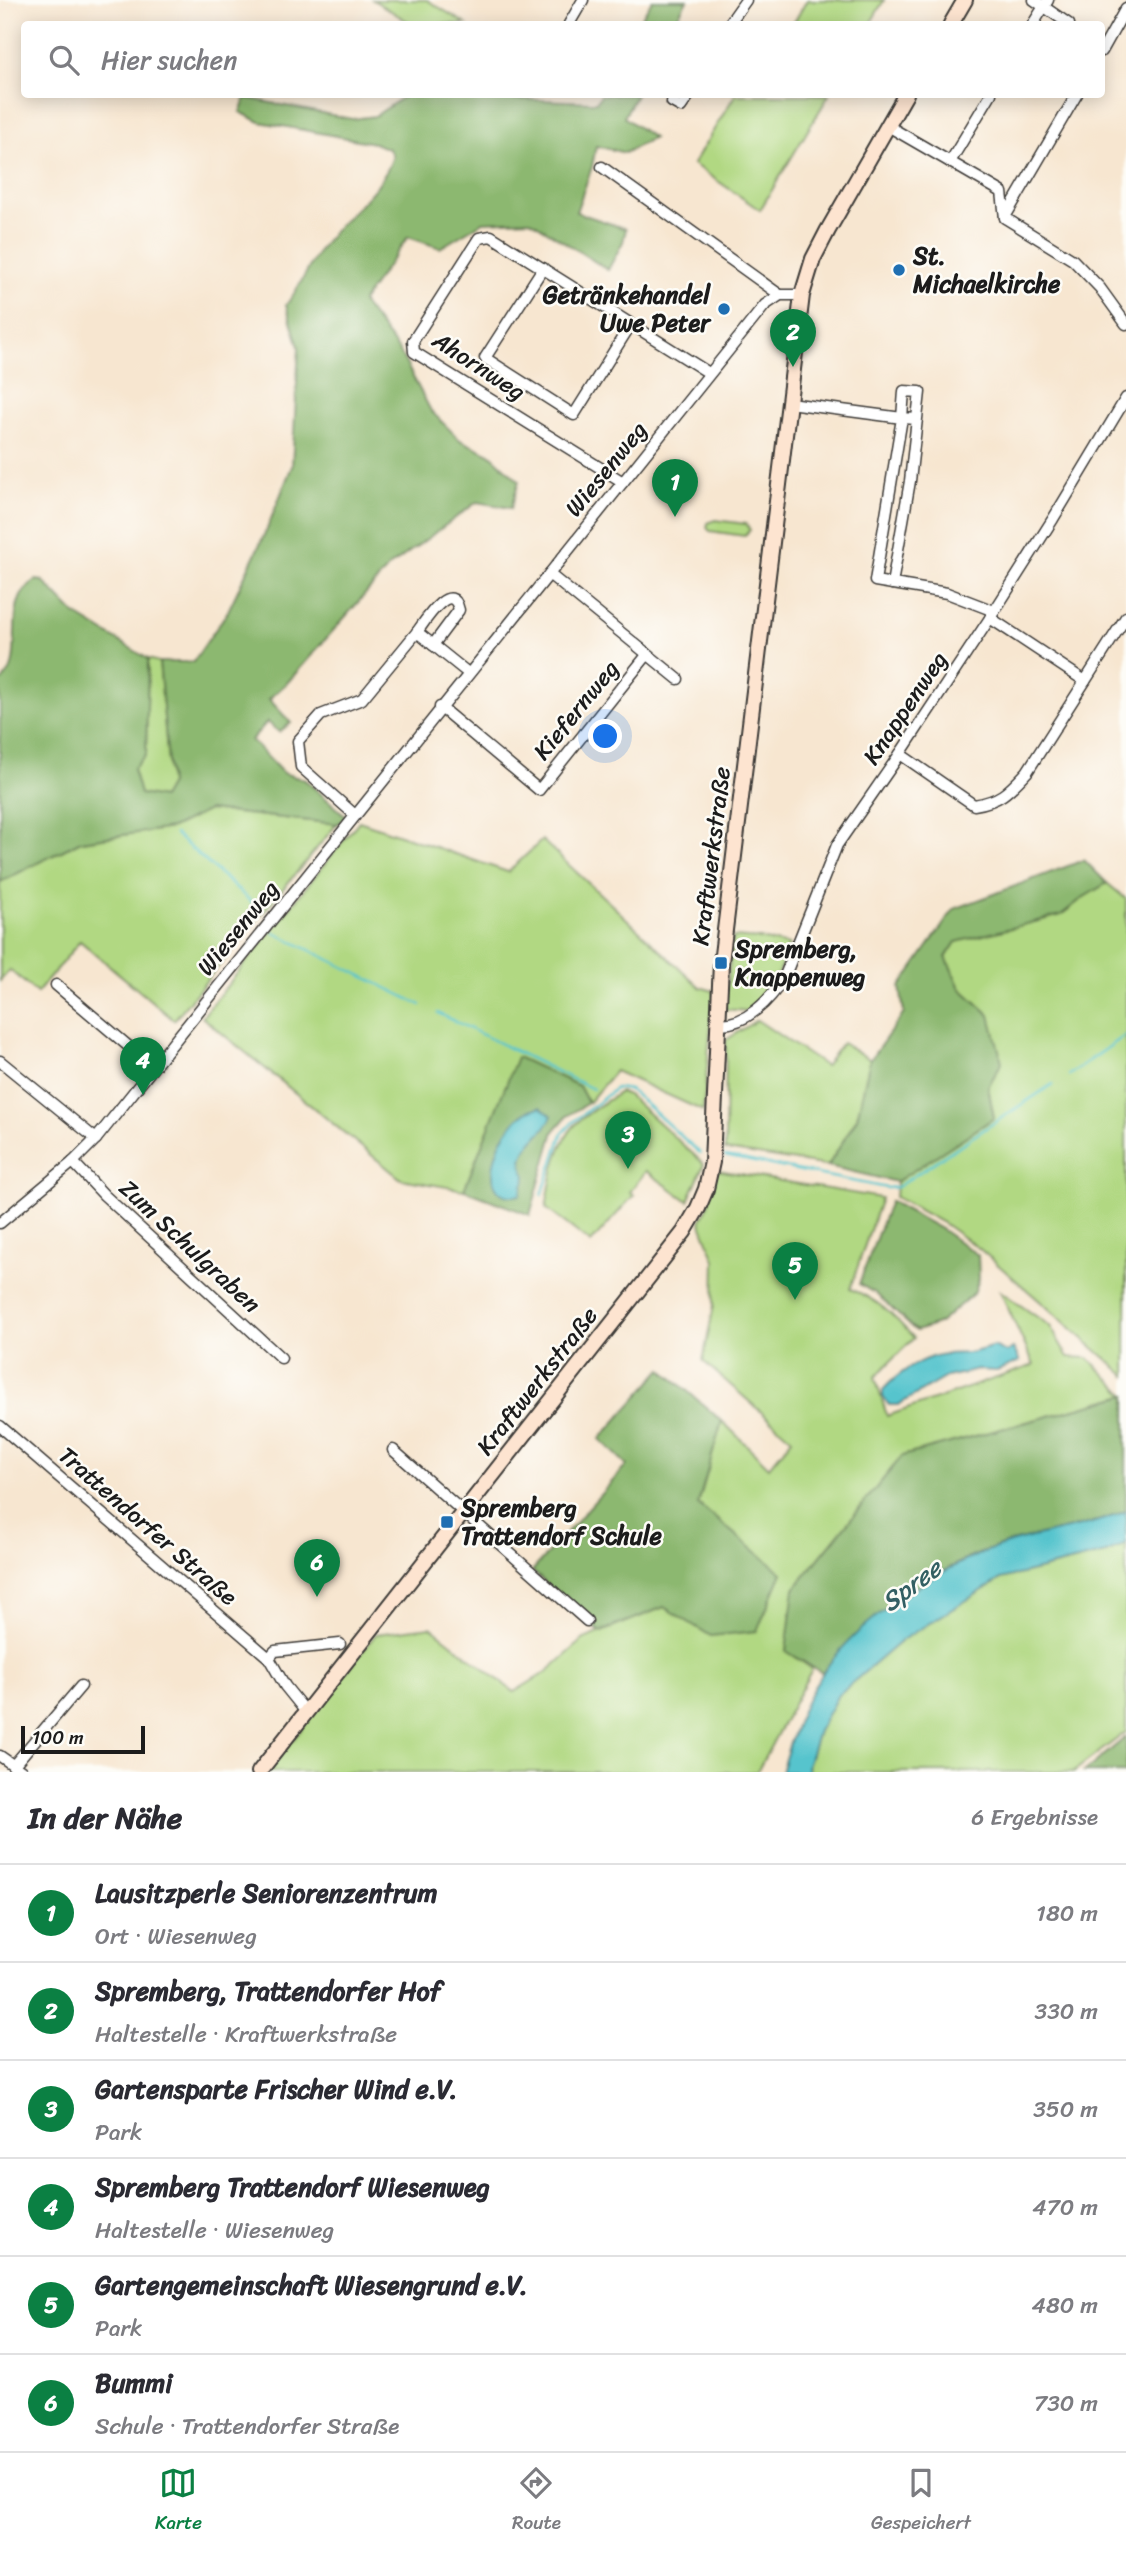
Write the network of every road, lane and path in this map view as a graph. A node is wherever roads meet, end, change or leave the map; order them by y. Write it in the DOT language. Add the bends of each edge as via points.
graph roads {
  1 [pos="583,0"];
  2 [pos="746,0"];
  3 [pos="965,0"];
  4 [pos="1034,0"];
  5 [pos="1046,3"];
  6 [pos="1126,8"];
  7 [pos="571,21"];
  8 [pos="731,21"];
  9 [pos="953,21"];
  10 [pos="1036,21"];
  11 [pos="1066,21"];
  12 [pos="1105,39"];
  13 [pos="673,98"];
  14 [pos="687,98"];
  15 [pos="904,98"];
  16 [pos="989,98"];
  17 [pos="1075,98"];
  18 [pos="888,126"];
  19 [pos="950,162"];
  20 [pos="602,167"];
  21 [pos="1005,218"];
  22 [pos="543,268"];
  23 [pos="780,295"];
  24 [pos="802,295"];
  25 [pos="631,324"];
  26 [pos="1126,324"];
  27 [pos="709,373"];
  28 [pos="1126,398"];
  29 [pos="789,403"];
  30 [pos="902,418"];
  31 [pos="916,419"];
  32 [pos="893,479"];
  33 [pos="910,481"];
  34 [pos="623,482"];
  35 [pos="881,553"];
  36 [pos="897,556"];
  37 [pos="548,574"];
  38 [pos="892,584"];
  39 [pos="992,615"];
  40 [pos="1126,617"];
  41 [pos="417,632"];
  42 [pos="433,645"];
  43 [pos="647,654"];
  44 [pos="468,673"];
  45 [pos="678,679"];
  46 [pos="1085,681"];
  47 [pos="440,707"];
  48 [pos="900,754"];
  49 [pos="355,815"];
  50 [pos="56,985"];
  51 [pos="717,1024"];
  52 [pos="0,1061"];
  53 [pos="153,1067"];
  54 [pos="96,1139"];
  55 [pos="73,1162"];
  56 [pos="0,1223"];
  57 [pos="281,1358"];
  58 [pos="0,1426"];
  59 [pos="393,1450"];
  60 [pos="464,1512"];
  61 [pos="587,1621"];
  62 [pos="340,1644"];
  63 [pos="269,1657"];
  64 [pos="81,1686"];
  65 [pos="306,1712"];
  66 [pos="0,1756"];
  67 [pos="13,1766"];
  68 [pos="23,1772"];
  69 [pos="259,1772"];
  1 -- 7 [label="street"];
  2 -- 8 [label="street"];
  3 -- 9 [label="main road"];
  4 -- 5 [label="street"];
  5 -- 10 [label="street"];
  5 -- 11 [label="street"];
  6 -- 12 [label="street"];
  13 -- 14 [label="street" via="681,107"];
  15 -- 18 [label="main road, Kraftwerkstraße"];
  16 -- 19 [label="street"];
  17 -- 21 [label="street"];
  18 -- 19 [label="street"];
  18 -- 24 [label="main road, Kraftwerkstraße" via="815,256"];
  19 -- 21 [label="street" via="1002,192"];
  20 -- 23 [label="street"];
  21 -- 26 [label="street" via="1073,260"];
  22 -- 25 [label="street"];
  22 -- 25 [label="street" via="485,358 573,415"];
  22 -- 34 [label="street, Ahornweg" via="491,236 479,238 413,341 414,352"];
  23 -- 24 [label="street"];
  23 -- 27 [label="street, Wiesenweg" via="765,305"];
  24 -- 29 [label="main road, Kraftwerkstraße"];
  25 -- 27 [label="street"];
  27 -- 34 [label="street, Wiesenweg"];
  28 -- 39 [label="street, Knappenweg"];
  29 -- 30 [label="street"];
  29 -- 51 [label="main road, Kraftwerkstraße"];
  30 -- 31 [label="street"];
  30 -- 31 [label="street" via="904,391 912,391 920,392"];
  30 -- 32 [label="street"];
  31 -- 33 [label="street"];
  32 -- 33 [label="street"];
  32 -- 35 [label="street"];
  33 -- 36 [label="street"];
  34 -- 37 [label="street, Wiesenweg"];
  35 -- 36 [label="street"];
  35 -- 38 [label="street" via="875,581"];
  36 -- 38 [label="street"];
  37 -- 43 [label="street, Kiefernweg"];
  37 -- 44 [label="street, Wiesenweg"];
  38 -- 39 [label="street" via="947,593"];
  39 -- 46 [label="street"];
  39 -- 48 [label="street, Knappenweg"];
  40 -- 46 [label="street"];
  41 -- 42 [label="street"];
  41 -- 42 [label="street" via="440,602 447,599 458,604 459,610"];
  41 -- 49 [label="street" via="362,699 321,715 298,741 301,767"];
  42 -- 44 [label="street"];
  43 -- 45 [label="street, Kiefernweg"];
  43 -- 47 [label="street, Kiefernweg" via="538,790"];
  44 -- 47 [label="street, Wiesenweg"];
  46 -- 48 [label="street" via="1027,772 992,803 974,805"];
  47 -- 49 [label="street, Wiesenweg"];
  48 -- 51 [label="street, Knappenweg" via="837,845 784,978 763,1004 742,1018"];
  49 -- 53 [label="street, Wiesenweg"];
  50 -- 53 [label="street"];
  51 -- 60 [label="main road, Kraftwerkstraße" via="712,1162 698,1208 684,1232"];
  52 -- 54 [label="street"];
  53 -- 54 [label="street, Wiesenweg"];
  54 -- 55 [label="street, Wiesenweg"];
  55 -- 56 [label="street, Wiesenweg"];
  55 -- 57 [label="street, Zum Schulgraben"];
  58 -- 63 [label="street, Trattendorfer Straße"];
  59 -- 60 [label="street"];
  60 -- 61 [label="street"];
  60 -- 65 [label="main road, Kraftwerkstraße"];
  62 -- 63 [label="street" via="275,1651"];
  63 -- 65 [label="street, Trattendorfer Straße"];
  64 -- 67 [label="street"];
  65 -- 69 [label="main road, Kraftwerkstraße"];
  66 -- 67 [label="street"];
  67 -- 68 [label="street"];
}
